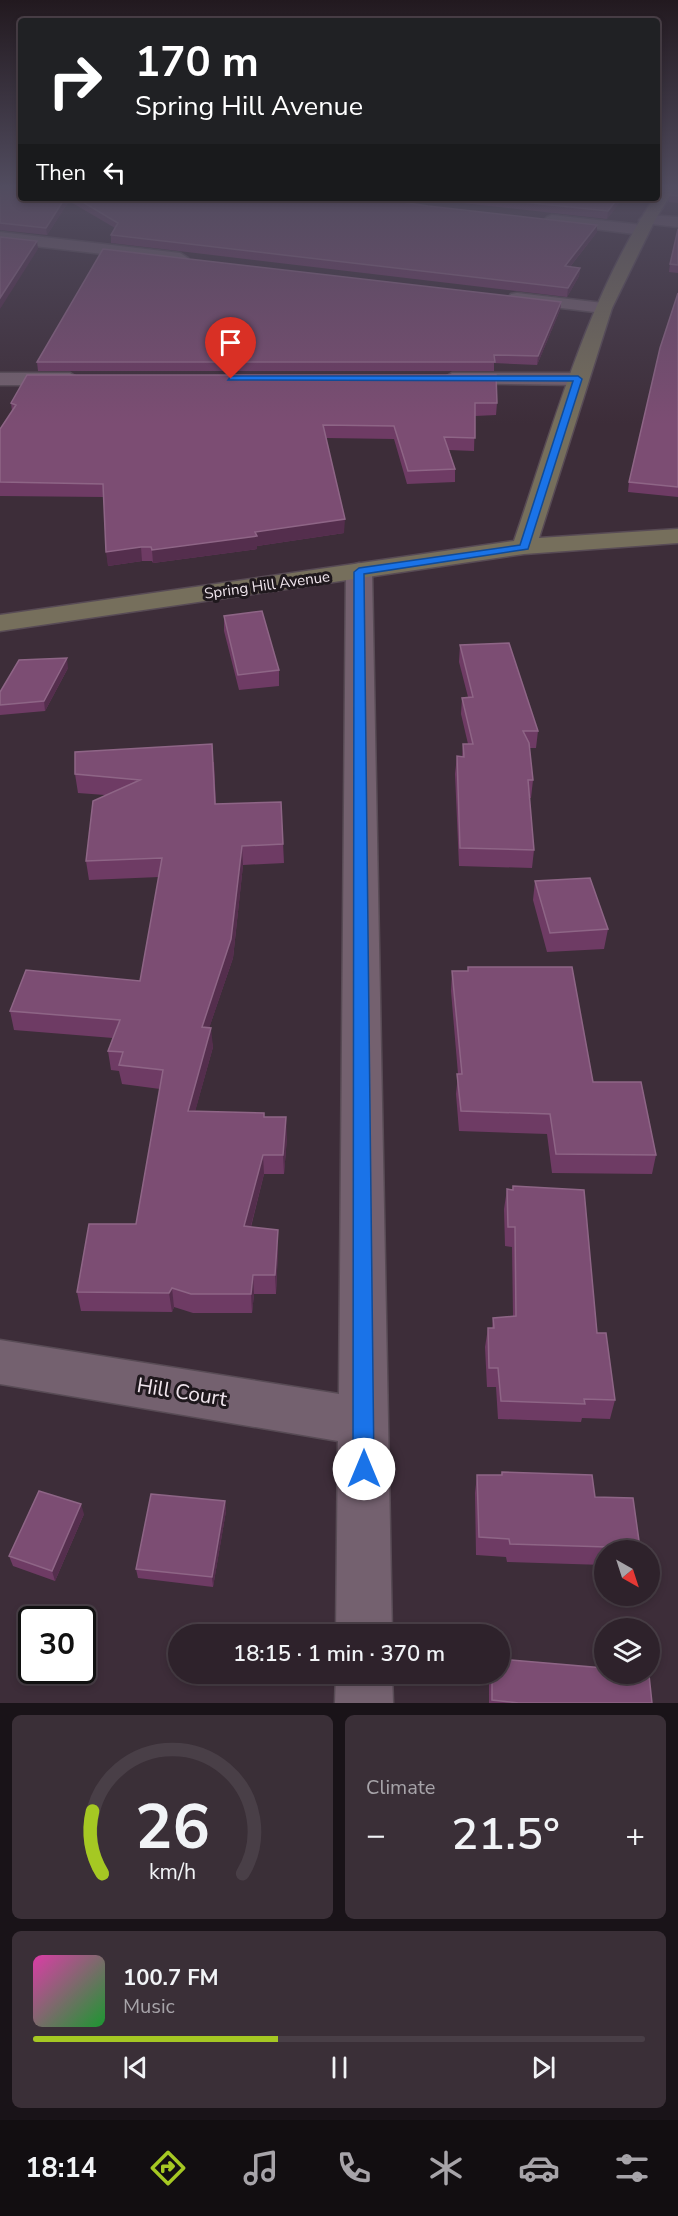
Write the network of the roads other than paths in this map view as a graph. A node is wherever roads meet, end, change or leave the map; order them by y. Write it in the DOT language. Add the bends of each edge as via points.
graph roads {
  1 [pos="625,265"];
  2 [pos="497,295"];
  3 [pos="603,308"];
  4 [pos="0,379"];
  5 [pos="94,379"];
  6 [pos="436,379"];
  7 [pos="578,379"];
  8 [pos="678,536"];
  9 [pos="524,547"];
  10 [pos="359,572"];
  11 [pos="0,622"];
  12 [pos="0,1362"];
  13 [pos="363,1422"];
  14 [pos="364,1624"];
  15 [pos="364,1684"];
  16 [pos="364,1703"];
  1 -- 3 [label="street"];
  2 -- 3 [label="street"];
  3 -- 7 [label="street"];
  4 -- 5 [label="street"];
  6 -- 7 [label="street"];
  7 -- 9 [label="street"];
  8 -- 9 [label="street, Spring Hill Avenue"];
  9 -- 10 [label="street, Spring Hill Avenue"];
  10 -- 11 [label="street, Spring Hill Avenue"];
  10 -- 13 [label="street"];
  12 -- 13 [label="street, Hill Court"];
  13 -- 14 [label="street"];
  15 -- 16 [label="street"];
}
